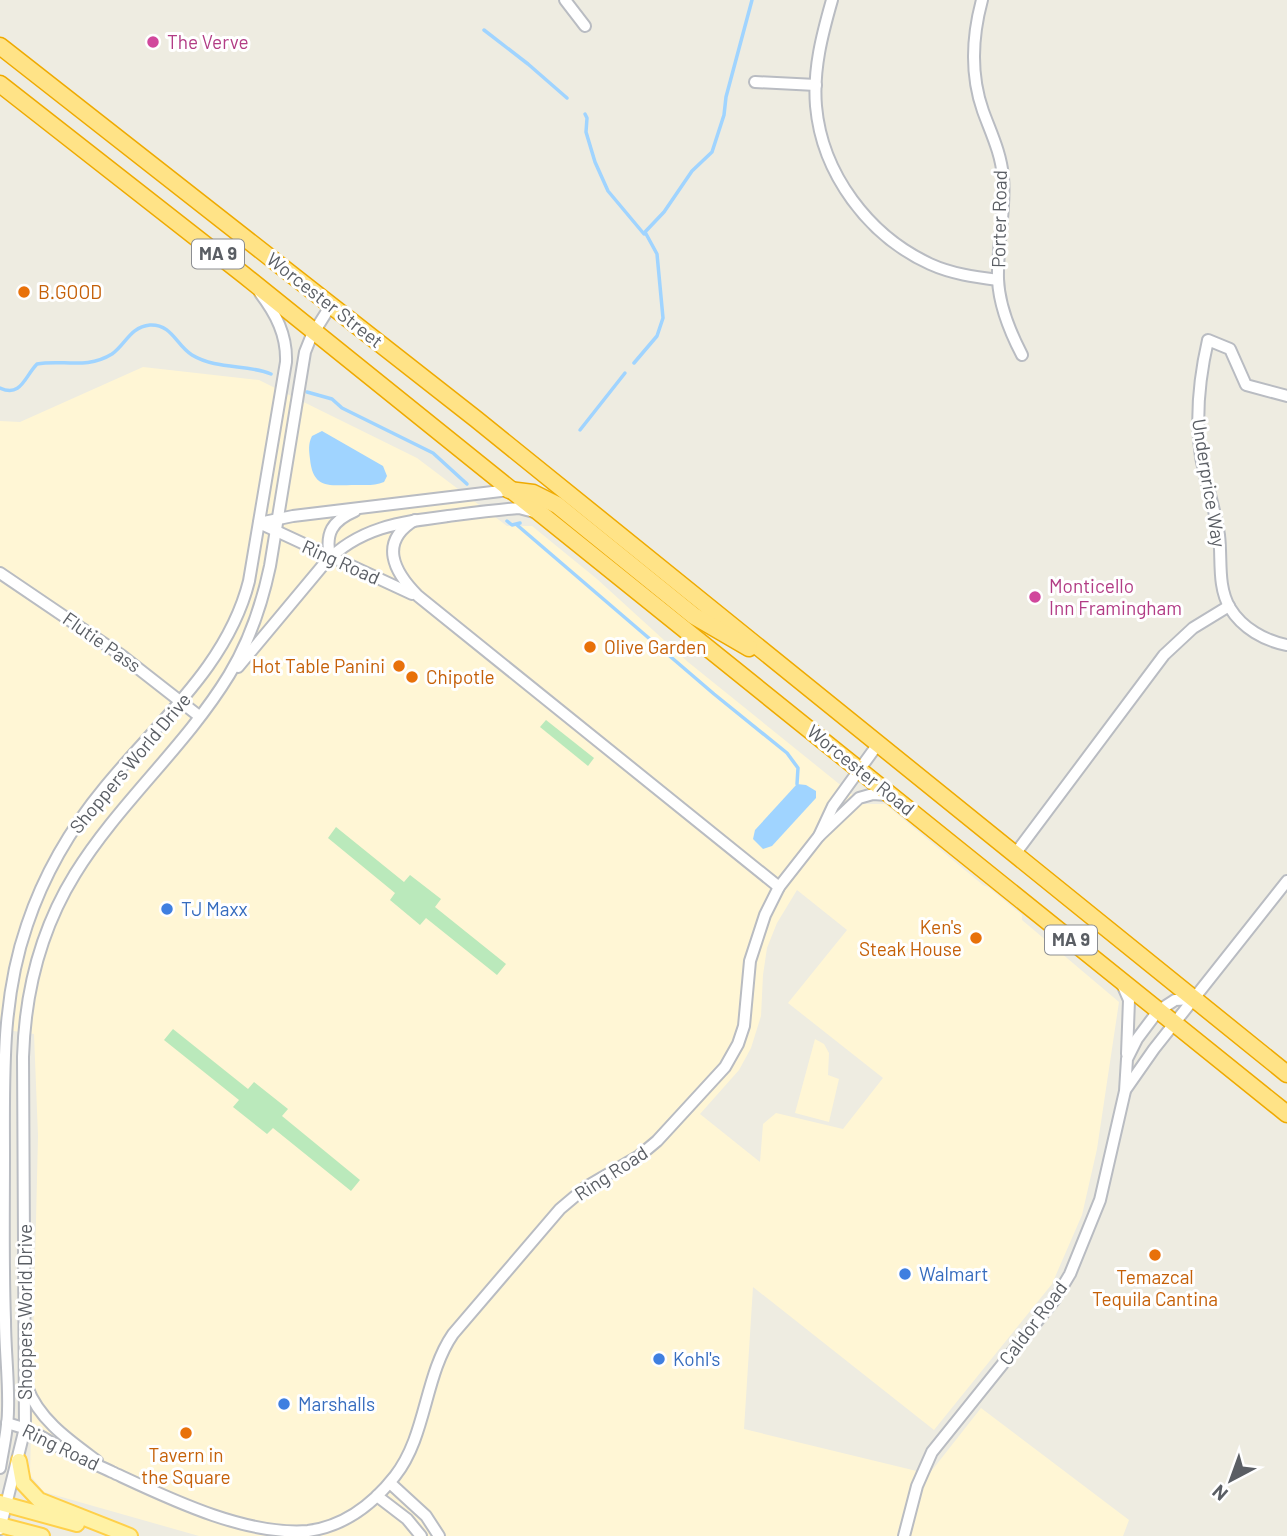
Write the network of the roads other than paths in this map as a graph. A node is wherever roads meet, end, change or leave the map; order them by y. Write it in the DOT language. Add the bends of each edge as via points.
graph roads {
  1 [pos="565,0"];
  2 [pos="832,0"];
  3 [pos="982,0"];
  4 [pos="585,26"];
  5 [pos="0,46"];
  6 [pos="755,82"];
  7 [pos="0,84"];
  8 [pos="816,85"];
  9 [pos="244,275"];
  10 [pos="998,280"];
  11 [pos="331,305"];
  12 [pos="314,332"];
  13 [pos="1022,355"];
  14 [pos="1287,396"];
  15 [pos="433,428"];
  16 [pos="517,451"];
  17 [pos="509,490"];
  18 [pos="364,507"];
  19 [pos="278,518"];
  20 [pos="544,518"];
  21 [pos="415,520"];
  22 [pos="259,523"];
  23 [pos="276,532"];
  24 [pos="330,557"];
  25 [pos="0,573"];
  26 [pos="424,601"];
  27 [pos="1229,606"];
  28 [pos="1287,645"];
  29 [pos="785,668"];
  30 [pos="218,691"];
  31 [pos="181,701"];
  32 [pos="200,716"];
  33 [pos="878,744"];
  34 [pos="860,769"];
  35 [pos="899,801"];
  36 [pos="819,836"];
  37 [pos="1015,854"];
  38 [pos="1287,881"];
  39 [pos="779,887"];
  40 [pos="1118,978"];
  41 [pos="1195,999"];
  42 [pos="1158,1011"];
  43 [pos="1175,1024"];
  44 [pos="1127,1059"];
  45 [pos="2,1067"];
  46 [pos="1287,1074"];
  47 [pos="1125,1091"];
  48 [pos="2,1104"];
  49 [pos="23,1104"];
  50 [pos="1287,1114"];
  51 [pos="25,1379"];
  52 [pos="7,1423"];
  53 [pos="25,1427"];
  54 [pos="19,1461"];
  55 [pos="0,1468"];
  56 [pos="113,1473"];
  57 [pos="390,1482"];
  58 [pos="377,1496"];
  59 [pos="3,1504"];
  60 [pos="0,1525"];
  61 [pos="42,1536"];
  62 [pos="122,1536"];
  63 [pos="131,1536"];
  64 [pos="421,1536"];
  65 [pos="439,1536"];
  66 [pos="904,1536"];
  1 -- 4 [label="street"];
  2 -- 8 [label="street"];
  3 -- 10 [label="street, Porter Road" via="974,69 1003,174"];
  5 -- 11 [label="highway, Worcester Street / MA 9"];
  6 -- 8 [label="street"];
  7 -- 9 [label="highway, Worcester Street / MA 9"];
  8 -- 10 [label="street" via="818,119 830,159 850,197 870,221 892,242 933,265"];
  9 -- 12 [label="highway, Worcester Street / MA 9"];
  9 -- 22 [label="street, Shoppers World Drive" via="276,318 286,351"];
  10 -- 13 [label="street, Porter Road" via="1006,318"];
  11 -- 12 [label="street, Shoppers World Drive"];
  11 -- 16 [label="highway, Worcester Street / MA 9"];
  12 -- 15 [label="highway, Worcester Street / MA 9"];
  12 -- 19 [label="street, Shoppers World Drive" via="303,358"];
  14 -- 27 [label="street, Underprice Way" via="1246,384 1230,349 1208,340 1199,397 1199,436"];
  15 -- 17 [label="highway, Worcester Road / MA 9"];
  16 -- 29 [label="highway, Worcester Road / MA 9"];
  17 -- 18 [label="street"];
  17 -- 20 [label="highway, Worcester Road / MA 9"];
  17 -- 29 [label="highway" via="552,501 694,616"];
  18 -- 19 [label="street"];
  18 -- 24 [label="street" via="331,528"];
  19 -- 22 [label="street"];
  19 -- 23 [label="street, Shoppers World Drive"];
  20 -- 21 [label="street, Shoppers World Drive" via="519,508"];
  20 -- 34 [label="highway, Worcester Road / MA 9"];
  21 -- 24 [label="street, Shoppers World Drive" via="368,532"];
  21 -- 26 [label="street, Ring Road" via="399,533 393,555 400,573"];
  22 -- 23 [label="street, Ring Road"];
  22 -- 31 [label="street, Shoppers World Drive" via="238,615 217,654"];
  23 -- 24 [label="street, Ring Road"];
  23 -- 30 [label="street, Shoppers World Drive" via="256,617"];
  24 -- 26 [label="street, Ring Road"];
  24 -- 30 [label="street, Shoppers World Drive"];
  25 -- 31 [label="street, Flutie Pass"];
  26 -- 39 [label="street, Ring Road"];
  27 -- 28 [label="street" via="1258,635"];
  27 -- 37 [label="street" via="1193,628 1164,655"];
  29 -- 33 [label="highway, Worcester Road / MA 9"];
  30 -- 32 [label="street, Shoppers World Drive"];
  31 -- 32 [label="street, Flutie Pass"];
  31 -- 45 [label="street, Shoppers World Drive" via="92,803 46,879 17,959"];
  32 -- 49 [label="street, Shoppers World Drive" via="89,853 57,907 39,952 28,1002"];
  33 -- 34 [label="street, Ring Road"];
  33 -- 37 [label="highway, Worcester Road / MA 9"];
  34 -- 35 [label="highway, Worcester Road / MA 9"];
  34 -- 36 [label="street, Ring Road" via="826,816"];
  35 -- 36 [label="street" via="878,793 865,795"];
  35 -- 40 [label="highway, Worcester Road / MA 9"];
  36 -- 39 [label="street, Ring Road"];
  37 -- 41 [label="highway, Worcester Road / MA 9"];
  38 -- 41 [label="street"];
  39 -- 57 [label="street, Ring Road" via="752,948 746,1019 729,1062 657,1141 560,1209 453,1334 406,1459"];
  40 -- 42 [label="highway, Worcester Road / MA 9"];
  40 -- 44 [label="street" via="1129,1000"];
  41 -- 42 [label="street" via="1175,1000"];
  41 -- 43 [label="street, Caldor Road"];
  41 -- 46 [label="highway, Worcester Road / MA 9"];
  42 -- 43 [label="highway, Worcester Road / MA 9"];
  42 -- 44 [label="street, Caldor Road"];
  43 -- 47 [label="street, Caldor Road"];
  43 -- 50 [label="highway, Worcester Road / MA 9"];
  44 -- 47 [label="street, Caldor Road"];
  45 -- 48 [label="street, Shoppers World Drive"];
  47 -- 66 [label="street, Caldor Road" via="1100,1200 1067,1280 932,1452"];
  48 -- 49 [label="street"];
  48 -- 52 [label="street, Shoppers World Drive"];
  49 -- 51 [label="street, Shoppers World Drive"];
  51 -- 53 [label="street, Shoppers World Drive"];
  51 -- 56 [label="street, Ring Road" via="49,1421"];
  52 -- 53 [label="street, Ring Road"];
  52 -- 55 [label="street, Shoppers World Drive"];
  53 -- 54 [label="street, Shoppers World Drive"];
  53 -- 56 [label="street, Ring Road"];
  54 -- 59 [label="street, Shoppers World Drive"];
  54 -- 63 [label="main road" via="23,1483 38,1500"];
  56 -- 58 [label="street, Ring Road" via="204,1513 277,1531 331,1525"];
  57 -- 58 [label="street, Ring Road"];
  57 -- 65 [label="street" via="426,1516"];
  58 -- 64 [label="street"];
  59 -- 60 [label="street, Shoppers World Drive"];
  59 -- 62 [label="main road"];
  60 -- 61 [label="main road"];
}
